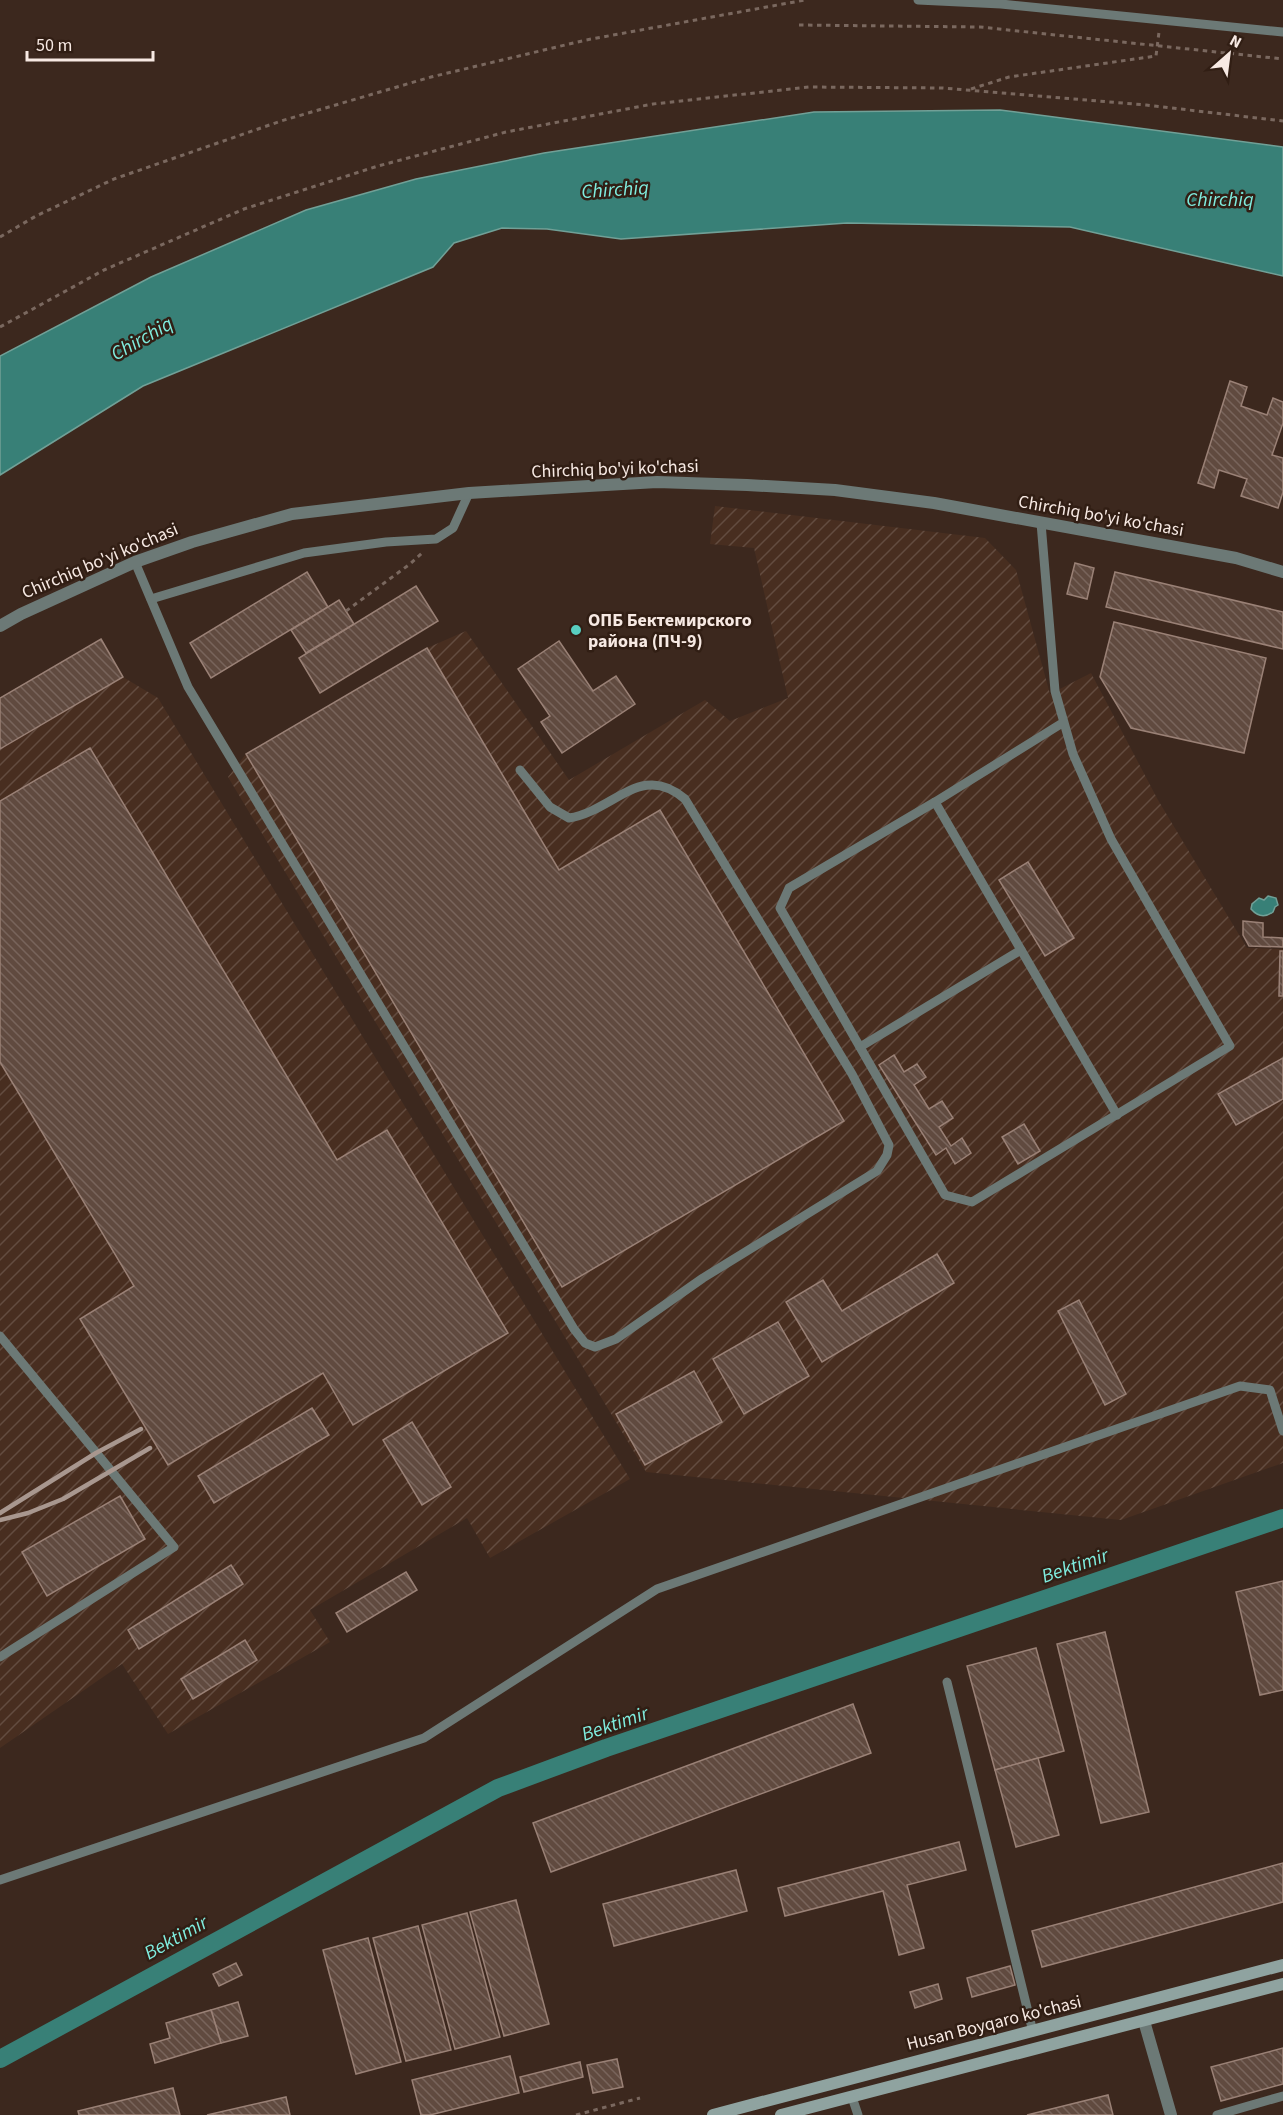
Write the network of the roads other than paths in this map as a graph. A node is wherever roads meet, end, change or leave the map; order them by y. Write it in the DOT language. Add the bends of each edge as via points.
graph roads {
  1 [pos="918,0"];
  2 [pos="1283,32"];
  3 [pos="469,493"];
  4 [pos="1041,523"];
  5 [pos="135,562"];
  6 [pos="1283,572"];
  7 [pos="151,599"];
  8 [pos="0,626"];
  9 [pos="1064,722"];
  10 [pos="520,770"];
  11 [pos="934,802"];
  12 [pos="1021,950"];
  13 [pos="860,1047"];
  14 [pos="1117,1115"];
  15 [pos="1,1340"];
  16 [pos="1283,1431"];
  17 [pos="0,1657"];
  18 [pos="947,1682"];
  19 [pos="0,1880"];
  20 [pos="1283,1965"];
  21 [pos="1283,1984"];
  22 [pos="1144,2021"];
  23 [pos="1033,2032"];
  24 [pos="848,2079"];
  25 [pos="1283,2096"];
  26 [pos="852,2097"];
  27 [pos="713,2115"];
  28 [pos="781,2115"];
  29 [pos="858,2115"];
  30 [pos="1172,2115"];
  31 [pos="1217,2115"];
  1 -- 2 [label="lane" via="1001,4"];
  3 -- 4 [label="street, Chirchiq bo'yi ko'chasi" via="657,482 747,485 835,490"];
  3 -- 5 [label="street, Chirchiq bo'yi ko'chasi" via="292,514"];
  3 -- 7 [label="lane" via="453,528 436,539 304,554"];
  4 -- 6 [label="street, Chirchiq bo'yi ko'chasi" via="1236,558"];
  4 -- 9 [label="lane" via="1055,691"];
  5 -- 7 [label="lane"];
  5 -- 8 [label="street, Chirchiq bo'yi ko'chasi"];
  7 -- 10 [label="lane" via="188,687 574,1329 585,1343 595,1347 616,1339 703,1278 877,1171 889,1145 852,1074 685,799 672,788 643,784 598,808 569,818 550,807"];
  9 -- 11 [label="lane"];
  9 -- 14 [label="lane" via="1073,754 1110,839 1230,1046"];
  11 -- 12 [label="lane"];
  11 -- 13 [label="lane" via="789,888 780,908"];
  12 -- 13 [label="lane"];
  12 -- 14 [label="lane"];
  13 -- 14 [label="lane" via="945,1195 972,1202"];
  15 -- 17 [label="lane" via="174,1547"];
  16 -- 19 [label="lane" via="1270,1390 1240,1386 657,1589 424,1738"];
  18 -- 23 [label="lane"];
  20 -- 23 [label="main road, Husan Boyqaro ko'chasi"];
  21 -- 22 [label="main road, Husan Boyqaro ko'chasi"];
  22 -- 26 [label="main road, Husan Boyqaro ko'chasi"];
  22 -- 30 [label="street"];
  23 -- 24 [label="main road, Husan Boyqaro ko'chasi"];
  24 -- 26 [label="main road"];
  24 -- 27 [label="main road, Husan Boyqaro ko'chasi"];
  25 -- 31 [label="lane"];
  26 -- 28 [label="main road, Husan Boyqaro ko'chasi"];
  26 -- 29 [label="lane"];
}
